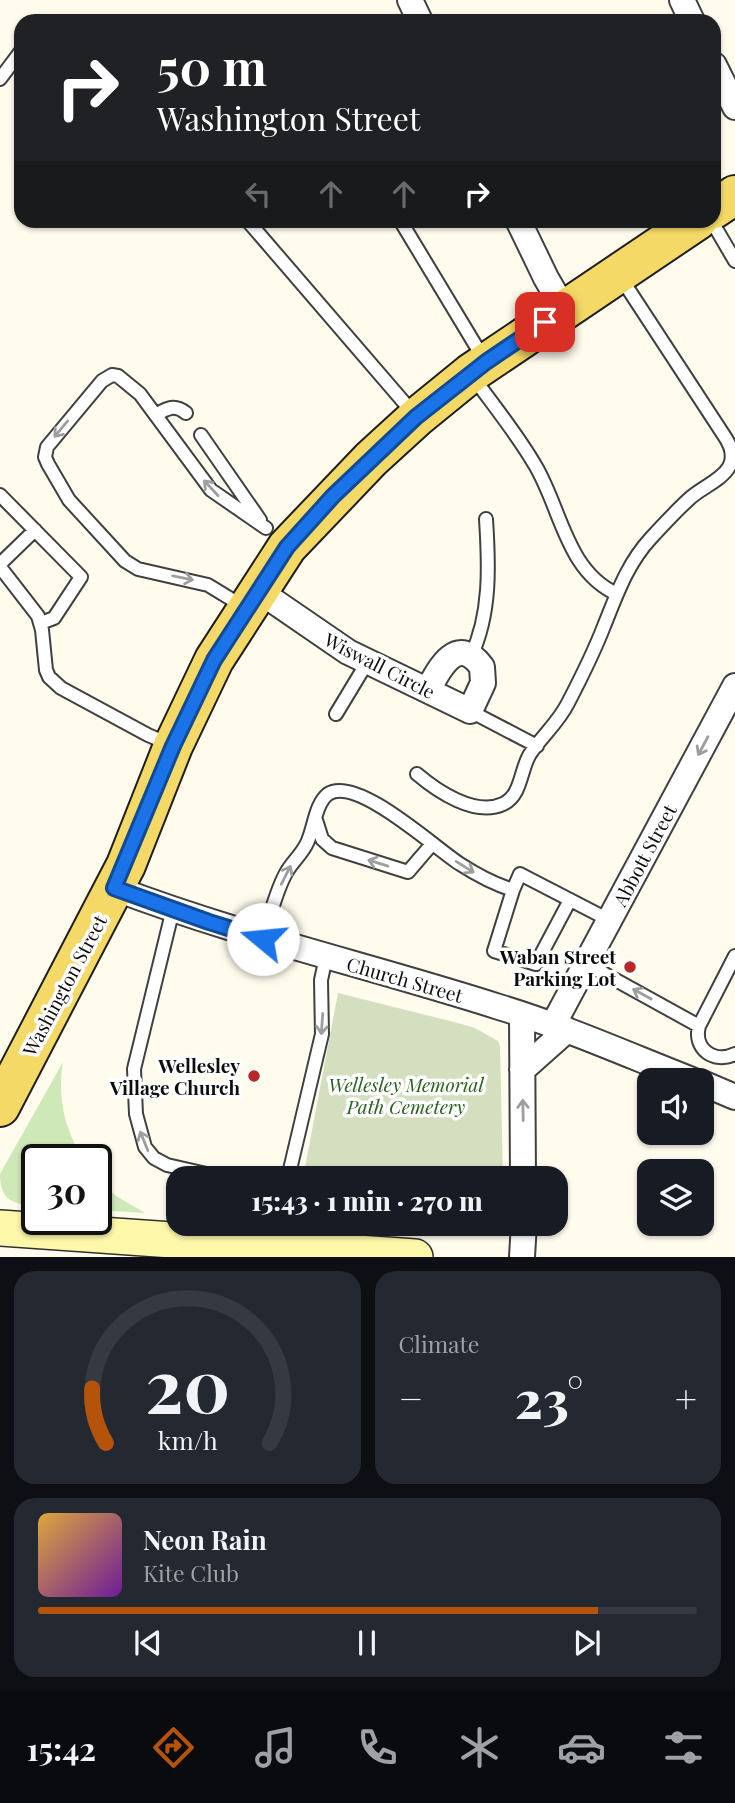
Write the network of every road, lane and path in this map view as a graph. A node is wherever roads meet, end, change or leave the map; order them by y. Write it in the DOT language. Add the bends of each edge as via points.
graph roads {
  1 [pos="14,60"];
  2 [pos="0,79"];
  3 [pos="721,79"];
  4 [pos="735,107"];
  5 [pos="254,228"];
  6 [pos="404,228"];
  7 [pos="522,228"];
  8 [pos="686,228"];
  9 [pos="716,228"];
  10 [pos="735,261"];
  11 [pos="618,274"];
  12 [pos="564,309"];
  13 [pos="478,368"];
  14 [pos="186,413"];
  15 [pos="156,415"];
  16 [pos="416,417"];
  17 [pos="201,435"];
  18 [pos="0,495"];
  19 [pos="486,519"];
  20 [pos="35,530"];
  21 [pos="276,538"];
  22 [pos="0,566"];
  23 [pos="617,594"];
  24 [pos="253,600"];
  25 [pos="41,623"];
  26 [pos="471,656"];
  27 [pos="368,661"];
  28 [pos="735,686"];
  29 [pos="428,690"];
  30 [pos="470,711"];
  31 [pos="336,714"];
  32 [pos="173,746"];
  33 [pos="537,746"];
  34 [pos="417,774"];
  35 [pos="317,815"];
  36 [pos="432,844"];
  37 [pos="114,888"];
  38 [pos="513,890"];
  39 [pos="570,900"];
  40 [pos="173,909"];
  41 [pos="609,920"];
  42 [pos="263,939"];
  43 [pos="735,956"];
  44 [pos="326,957"];
  45 [pos="585,963"];
  46 [pos="522,1015"];
  47 [pos="699,1026"];
  48 [pos="560,1028"];
  49 [pos="735,1054"];
  50 [pos="657,1068"];
  51 [pos="522,1070"];
  52 [pos="714,1088"];
  53 [pos="735,1097"];
  54 [pos="0,1107"];
  55 [pos="171,1166"];
  56 [pos="291,1166"];
  57 [pos="523,1166"];
  58 [pos="0,1228"];
  59 [pos="523,1236"];
  60 [pos="296,1253"];
  61 [pos="380,1256"];
  62 [pos="415,1257"];
  63 [pos="522,1257"];
  1 -- 2 [label="lane"];
  3 -- 4 [label="street"];
  5 -- 16 [label="lane"];
  6 -- 13 [label="lane"];
  7 -- 12 [label="street"];
  8 -- 11 [label="main road, Washington Street"];
  9 -- 10 [label="lane"];
  11 -- 12 [label="main road, Washington Street"];
  11 -- 23 [label="lane" via="732,453 723,474 688,500 643,547"];
  12 -- 13 [label="main road, Washington Street"];
  13 -- 16 [label="main road, Washington Street"];
  13 -- 23 [label="lane" via="537,467 573,551 600,585"];
  14 -- 15 [label="lane" via="170,407"];
  21 -- 15 [label="lane, one-way" via="211,490"];
  15 -- 24 [label="lane, one-way" via="118,376 106,377 47,447 45,457 51,471 69,500 131,566"];
  16 -- 21 [label="main road, Washington Street" via="333,496"];
  17 -- 21 [label="lane"];
  18 -- 20 [label="lane"];
  19 -- 26 [label="lane" via="486,602"];
  20 -- 22 [label="lane"];
  20 -- 25 [label="lane" via="82,577 54,618"];
  21 -- 24 [label="main road, Washington Street"];
  22 -- 25 [label="lane"];
  23 -- 33 [label="lane" via="563,713"];
  24 -- 27 [label="street, Wiswall Circle"];
  24 -- 32 [label="main road, Washington Street" via="214,660"];
  25 -- 32 [label="lane" via="43,663 49,677 61,688"];
  26 -- 29 [label="street" via="446,660"];
  26 -- 30 [label="street" via="482,667 484,680"];
  27 -- 29 [label="street, Wiswall Circle"];
  27 -- 31 [label="lane"];
  28 -- 41 [label="street, Abbott Street, one-way"];
  29 -- 30 [label="street, Wiswall Circle"];
  30 -- 33 [label="lane"];
  32 -- 37 [label="main road, Washington Street"];
  33 -- 34 [label="lane" via="510,800 497,806 470,804"];
  35 -- 36 [label="lane" via="328,794 347,792 375,804"];
  36 -- 35 [label="lane, one-way" via="408,872 332,848 319,834"];
  42 -- 35 [label="lane, one-way" via="284,877 303,850"];
  36 -- 38 [label="lane, one-way" via="489,881"];
  37 -- 40 [label="street, Church Street"];
  37 -- 54 [label="main road, Washington Street"];
  38 -- 39 [label="lane" via="520,874"];
  38 -- 39 [label="lane" via="494,951 536,964"];
  39 -- 41 [label="lane"];
  40 -- 42 [label="street, Church Street"];
  55 -- 40 [label="lane, one-way" via="154,1158 145,1147 136,1114 134,1069"];
  41 -- 45 [label="street, Abbott Street"];
  42 -- 44 [label="street, Church Street"];
  43 -- 47 [label="lane"];
  44 -- 46 [label="street, Church Street"];
  44 -- 56 [label="lane, one-way" via="321,980 322,1034"];
  47 -- 45 [label="lane, one-way"];
  45 -- 48 [label="street, Abbott Street"];
  46 -- 48 [label="street, Church Street"];
  46 -- 51 [label="street"];
  47 -- 49 [label="lane" via="697,1036 704,1051 720,1058"];
  48 -- 50 [label="street, Church Street"];
  48 -- 51 [label="street, Abbott Street"];
  57 -- 51 [label="street, one-way"];
  52 -- 53 [label="street"];
  58 -- 60 [label="main road"];
  59 -- 63 [label="street"];
  60 -- 61 [label="main road"];
  61 -- 62 [label="main road"];
}
